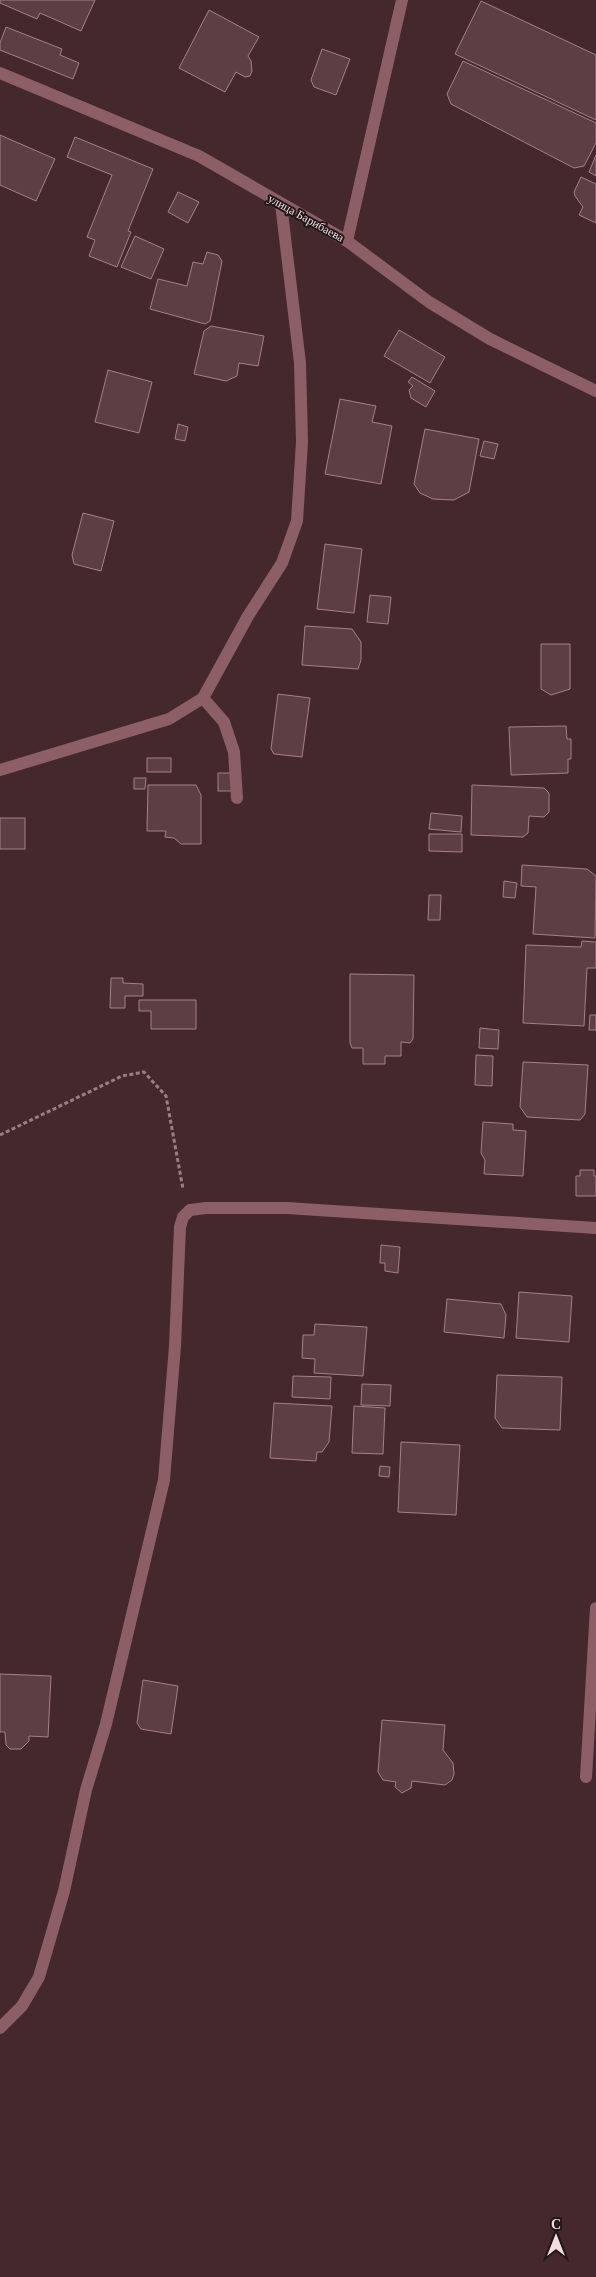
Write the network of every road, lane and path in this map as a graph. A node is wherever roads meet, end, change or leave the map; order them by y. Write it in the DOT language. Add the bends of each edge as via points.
graph roads {
  1 [pos="402,0"];
  2 [pos="0,73"];
  3 [pos="281,204"];
  4 [pos="347,241"];
  5 [pos="596,391"];
  6 [pos="203,698"];
  7 [pos="0,770"];
  8 [pos="237,798"];
  9 [pos="0,1135"];
  10 [pos="190,1210"];
  11 [pos="596,1228"];
  12 [pos="596,1608"];
  13 [pos="586,1777"];
  14 [pos="0,2028"];
  1 -- 4 [label="street"];
  2 -- 3 [label="street, улица Барибаева" via="199,156"];
  3 -- 4 [label="street, улица Барибаева"];
  3 -- 6 [label="street" via="300,363 302,442 297,521 282,562"];
  4 -- 5 [label="street, улица Барибаева" via="445,312 490,339"];
  6 -- 7 [label="street" via="170,719"];
  6 -- 8 [label="street" via="224,722 234,752"];
  9 -- 10 [label="path" via="122,1076 144,1072 166,1096 181,1182"];
  10 -- 11 [label="street" via="287,1208"];
  10 -- 14 [label="street" via="180,1227 175,1346 164,1480 106,1724 39,1977 22,2006"];
  12 -- 13 [label="street"];
}
